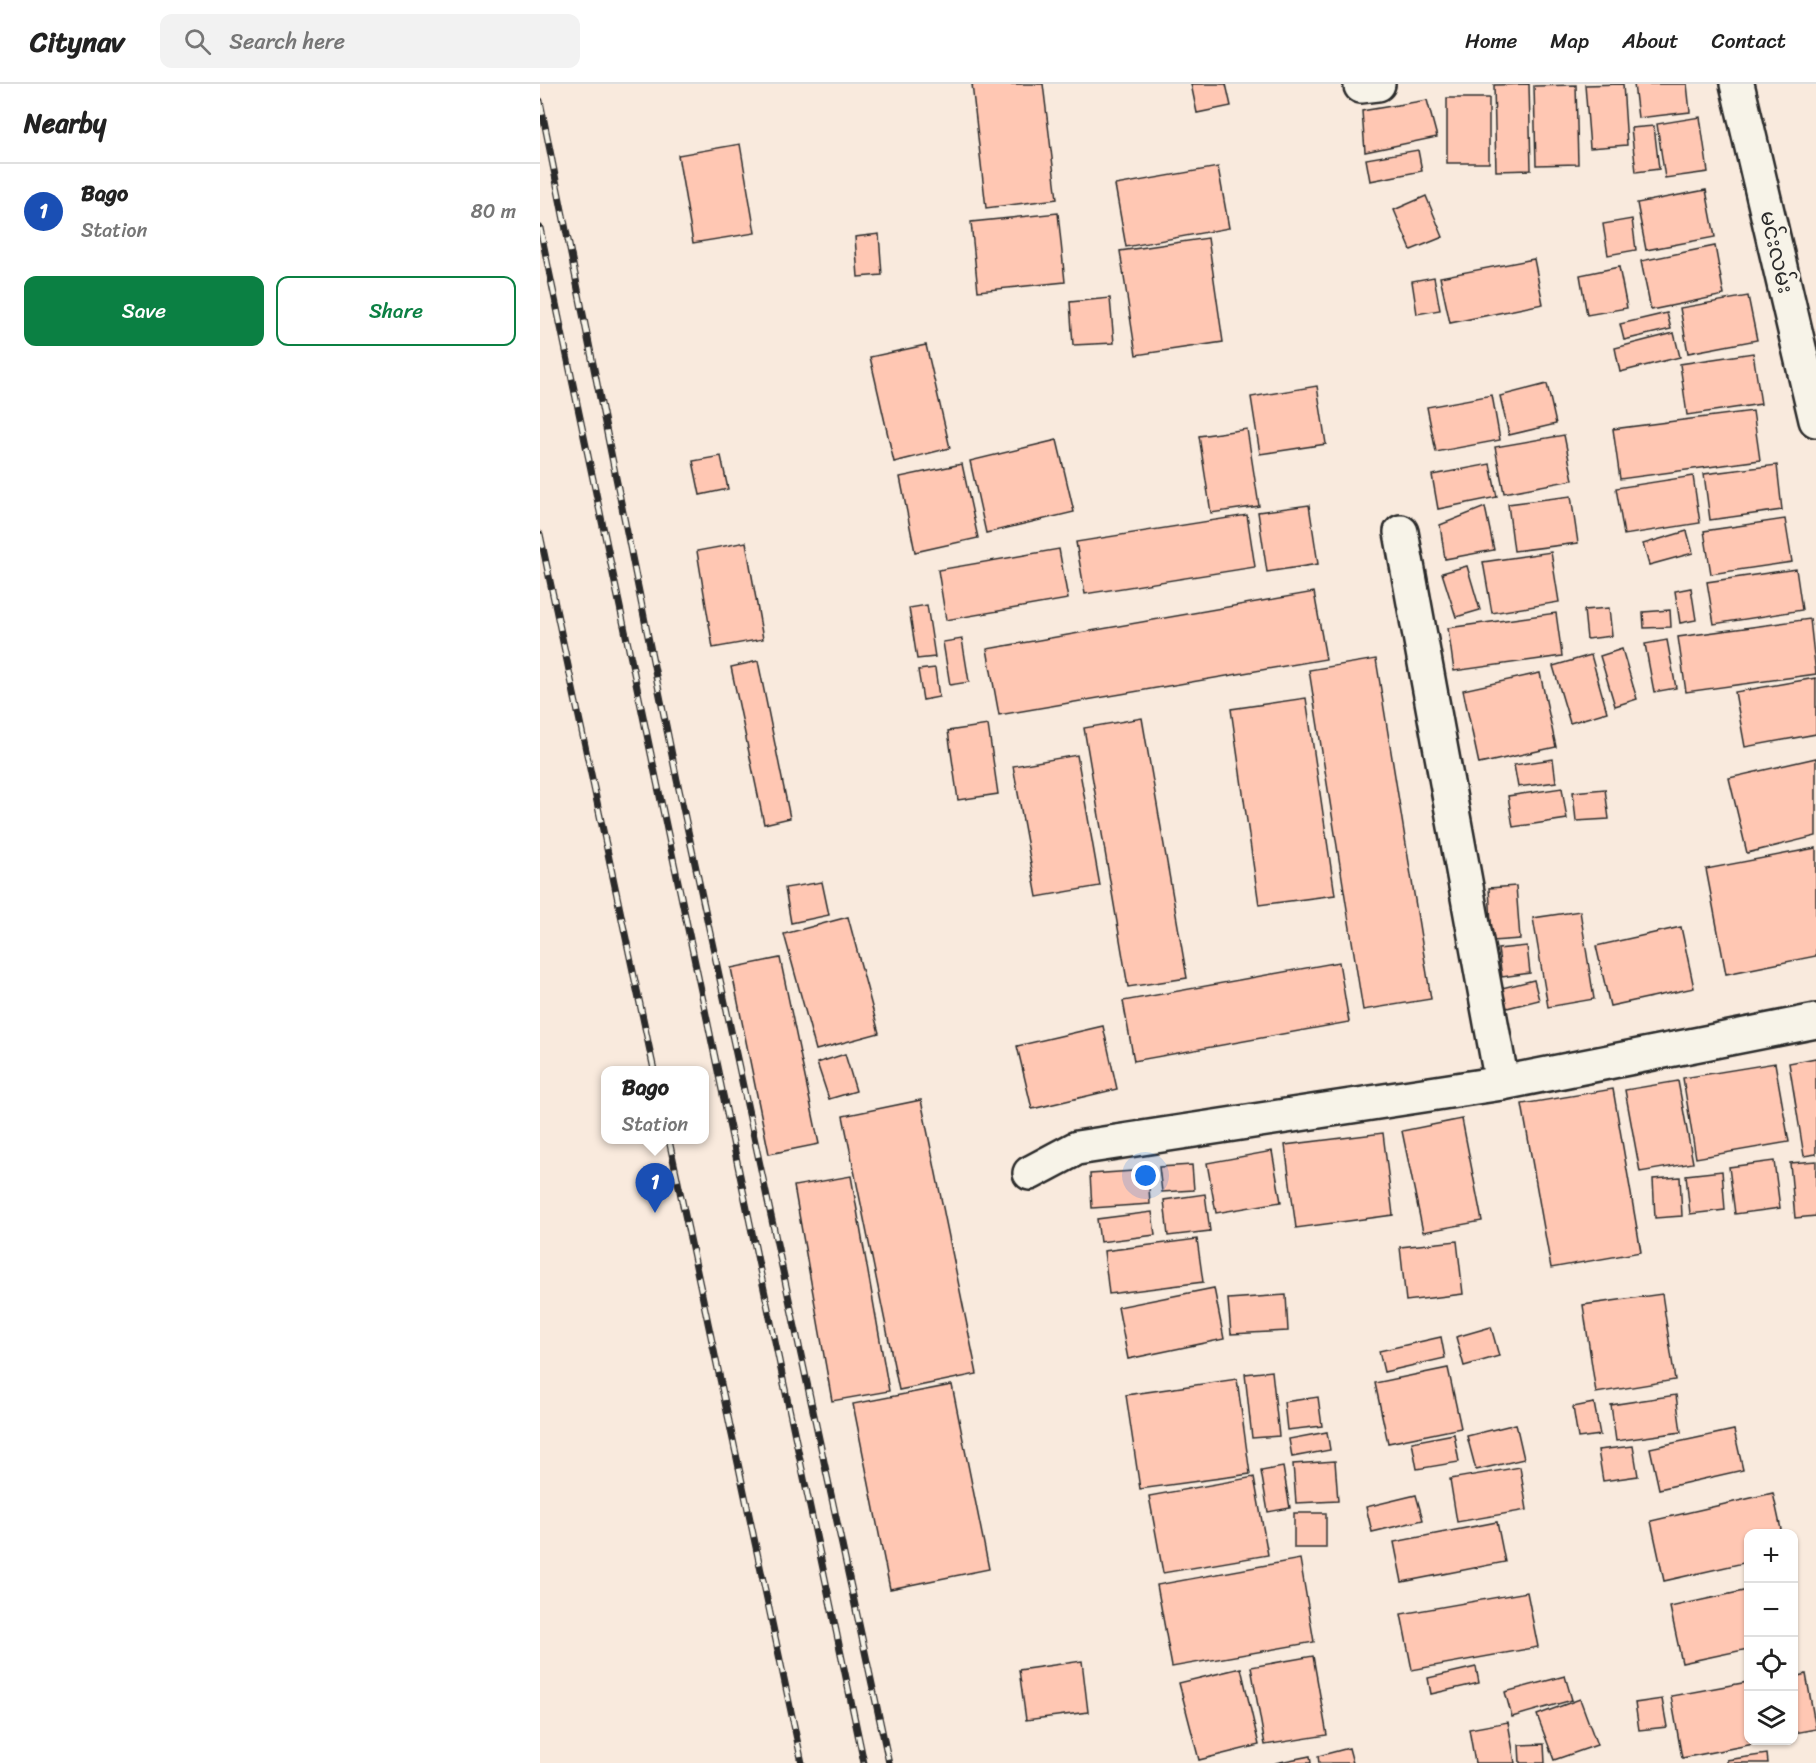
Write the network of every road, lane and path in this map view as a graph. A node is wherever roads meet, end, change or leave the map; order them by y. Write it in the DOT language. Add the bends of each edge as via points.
graph roads {
  1 [pos="1737,84"];
  2 [pos="1816,420"];
  3 [pos="1401,532"];
  4 [pos="1816,1021"];
  5 [pos="1502,1083"];
  6 [pos="1030,1173"];
  1 -- 2 [label="street, မင်းလမ်း"];
  3 -- 5 [label="street"];
  4 -- 5 [label="street"];
  5 -- 6 [label="street" via="1077,1148"];
}
